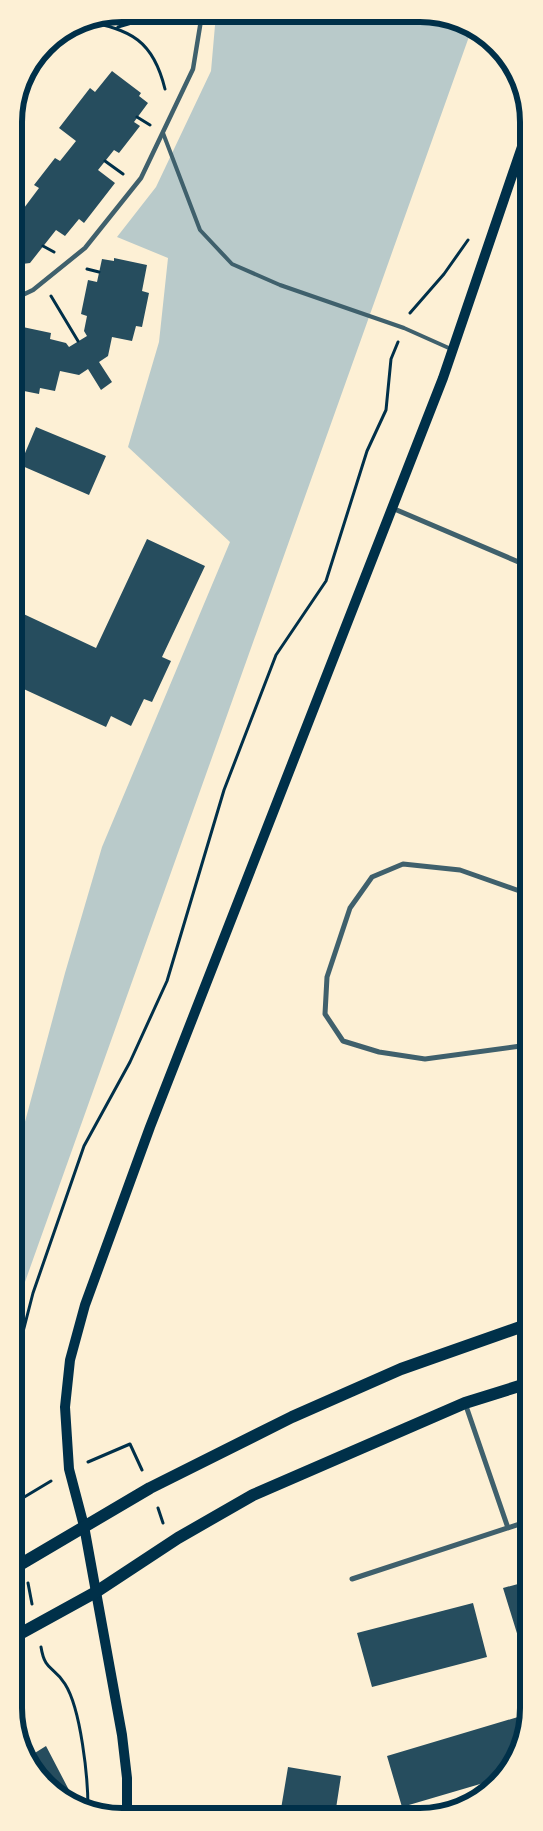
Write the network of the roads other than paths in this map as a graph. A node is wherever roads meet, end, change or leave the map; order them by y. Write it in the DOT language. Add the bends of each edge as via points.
graph roads {
  1 [pos="201,23"];
  2 [pos="163,133"];
  3 [pos="520,153"];
  4 [pos="23,294"];
  5 [pos="453,350"];
  6 [pos="392,508"];
  7 [pos="520,563"];
  8 [pos="520,891"];
  9 [pos="520,1046"];
  10 [pos="520,1327"];
  11 [pos="520,1386"];
  12 [pos="465,1403"];
  13 [pos="520,1524"];
  14 [pos="84,1526"];
  15 [pos="508,1528"];
  16 [pos="22,1564"];
  17 [pos="352,1579"];
  18 [pos="96,1592"];
  19 [pos="22,1633"];
  20 [pos="127,1808"];
  1 -- 2 [label="street" via="193,69"];
  2 -- 4 [label="street" via="141,178 85,248 33,290"];
  2 -- 5 [label="lane" via="200,230 232,264 280,285 404,328"];
  3 -- 5 [label="main road"];
  5 -- 6 [label="main road"];
  6 -- 7 [label="street"];
  6 -- 14 [label="main road" via="150,1127 85,1305 70,1360 65,1407 69,1469"];
  8 -- 9 [label="street" via="460,870 403,864 372,877 350,908 327,977 325,1014 343,1041 379,1052 425,1060"];
  10 -- 14 [label="main road" via="401,1369 292,1417 150,1488"];
  11 -- 12 [label="main road"];
  12 -- 15 [label="street"];
  12 -- 18 [label="main road" via="253,1495 178,1538"];
  13 -- 15 [label="street"];
  14 -- 16 [label="main road"];
  14 -- 18 [label="main road"];
  15 -- 17 [label="street"];
  18 -- 19 [label="main road"];
  18 -- 20 [label="main road" via="122,1735"];
}
